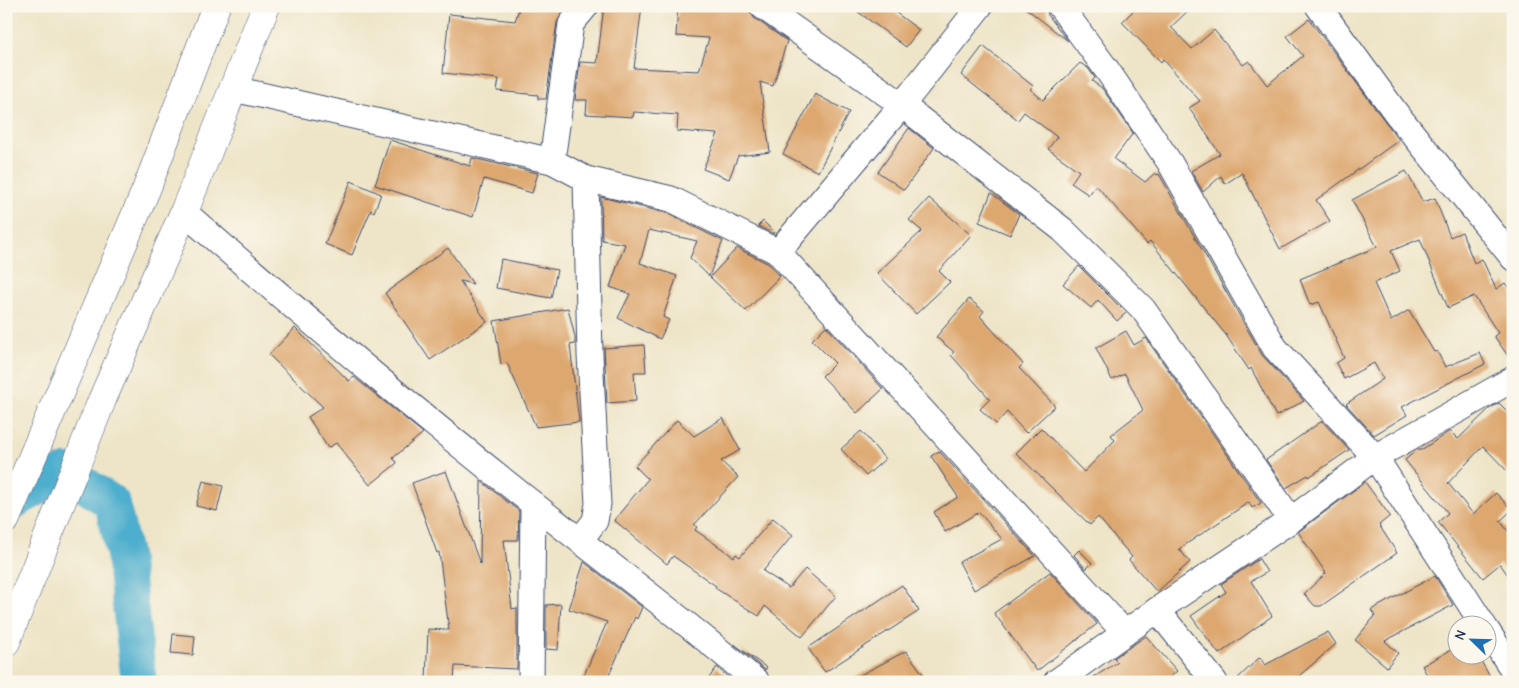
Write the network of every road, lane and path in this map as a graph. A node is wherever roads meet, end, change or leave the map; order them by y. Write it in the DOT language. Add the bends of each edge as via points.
graph roads {
  1 [pos="216,6"];
  2 [pos="266,6"];
  3 [pos="586,6"];
  4 [pos="762,6"];
  5 [pos="980,6"];
  6 [pos="1060,6"];
  7 [pos="1318,6"];
  8 [pos="234,89"];
  9 [pos="902,105"];
  10 [pos="552,161"];
  11 [pos="586,179"];
  12 [pos="184,212"];
  13 [pos="778,252"];
  14 [pos="1513,258"];
  15 [pos="1513,379"];
  16 [pos="1375,457"];
  17 [pos="533,504"];
  18 [pos="6,519"];
  19 [pos="1291,520"];
  20 [pos="580,540"];
  21 [pos="1157,610"];
  22 [pos="1478,616"];
  23 [pos="1125,633"];
  24 [pos="6,642"];
  25 [pos="1496,644"];
  26 [pos="1513,670"];
  27 [pos="530,682"];
  28 [pos="757,682"];
  29 [pos="1056,682"];
  30 [pos="1215,682"];
  1 -- 18 [label="highway" via="146,190"];
  2 -- 8 [label="highway"];
  3 -- 10 [label="street" via="571,24"];
  4 -- 9 [label="street"];
  5 -- 9 [label="street"];
  6 -- 16 [label="street" via="1170,163 1274,348"];
  7 -- 14 [label="street" via="1396,113"];
  8 -- 10 [label="street"];
  8 -- 12 [label="highway"];
  9 -- 13 [label="street"];
  9 -- 19 [label="street" via="1063,230 1143,309"];
  10 -- 11 [label="street"];
  11 -- 13 [label="street" via="671,199"];
  11 -- 20 [label="street" via="598,504 595,521"];
  12 -- 17 [label="street" via="326,336"];
  12 -- 24 [label="highway" via="102,400"];
  13 -- 23 [label="street"];
  15 -- 16 [label="street"];
  16 -- 19 [label="street"];
  16 -- 22 [label="street"];
  17 -- 20 [label="street"];
  17 -- 27 [label="street"];
  19 -- 21 [label="street"];
  20 -- 28 [label="street" via="692,626"];
  21 -- 23 [label="street"];
  21 -- 30 [label="street"];
  23 -- 29 [label="street"];
  25 -- 26 [label="street"];
}
